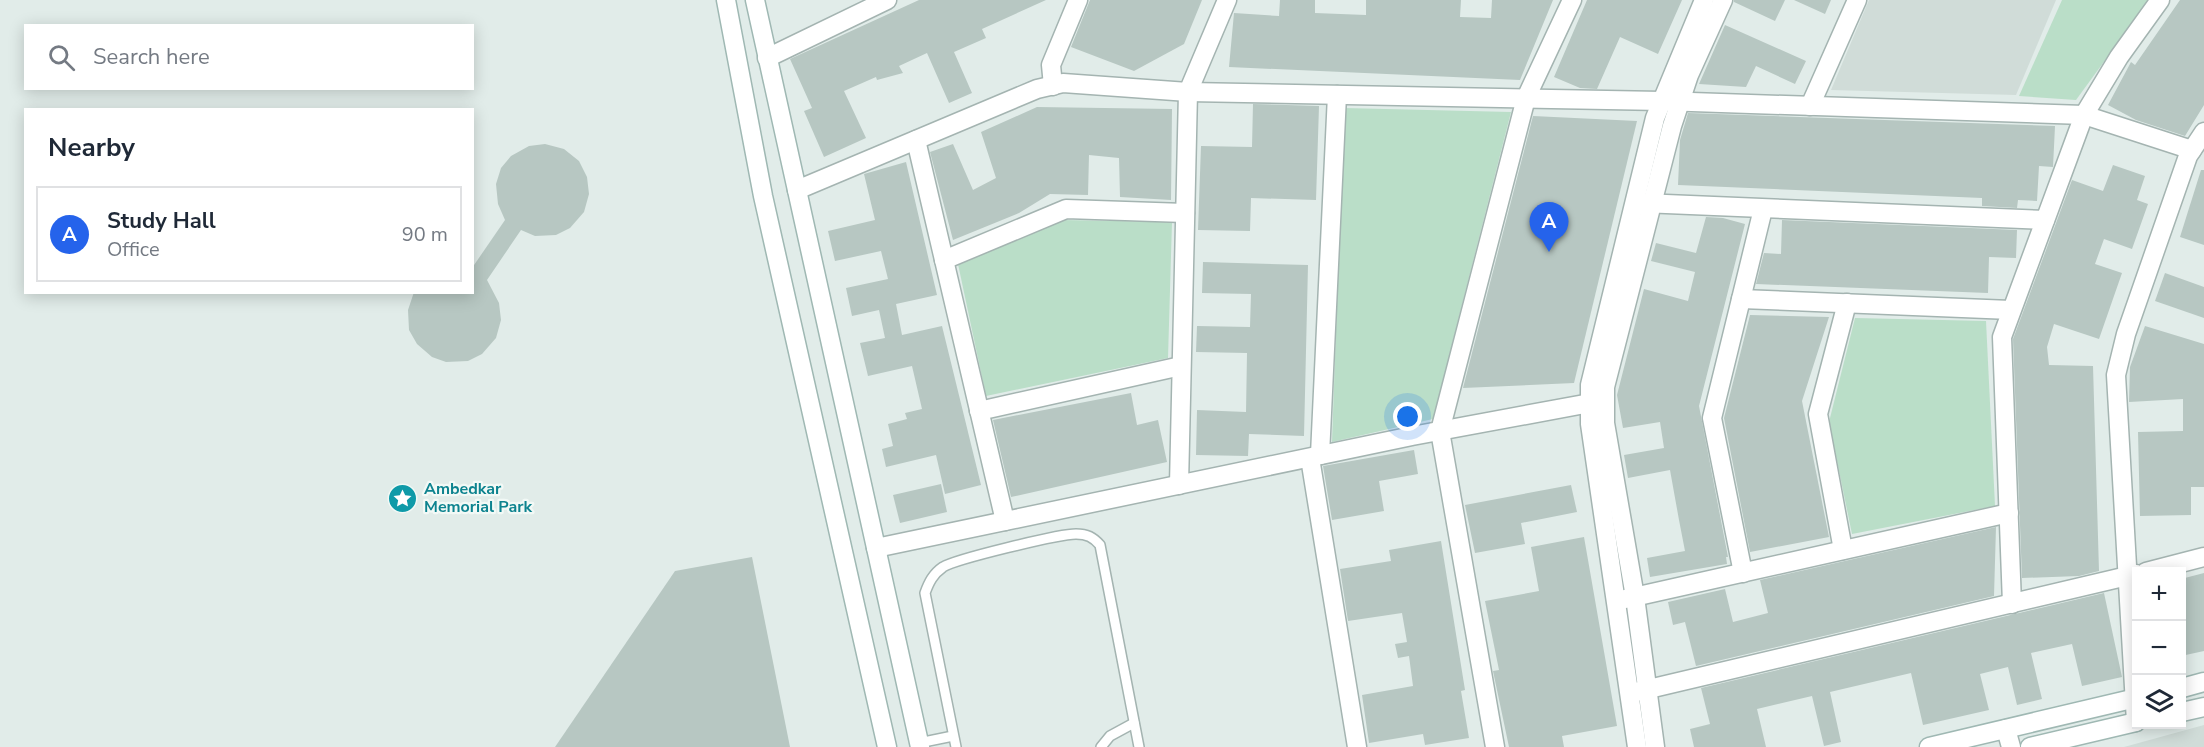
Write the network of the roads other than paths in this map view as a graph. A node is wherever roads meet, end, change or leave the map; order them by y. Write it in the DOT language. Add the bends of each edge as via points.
graph roads {
  1 [pos="726,0"];
  2 [pos="755,0"];
  3 [pos="887,0"];
  4 [pos="1078,0"];
  5 [pos="1227,0"];
  6 [pos="1572,0"];
  7 [pos="1704,0"];
  8 [pos="1723,0"];
  9 [pos="1857,0"];
  10 [pos="2160,0"];
  11 [pos="767,58"];
  12 [pos="1053,86"];
  13 [pos="1188,92"];
  14 [pos="1337,95"];
  15 [pos="1526,98"];
  16 [pos="1671,101"];
  17 [pos="1810,106"];
  18 [pos="2084,115"];
  19 [pos="2204,132"];
  20 [pos="916,140"];
  21 [pos="2192,150"];
  22 [pos="797,190"];
  23 [pos="1643,203"];
  24 [pos="1763,209"];
  25 [pos="1185,213"];
  26 [pos="2045,220"];
  27 [pos="944,260"];
  28 [pos="1741,299"];
  29 [pos="1847,303"];
  30 [pos="2011,310"];
  31 [pos="1181,366"];
  32 [pos="1597,402"];
  33 [pos="979,411"];
  34 [pos="1440,431"];
  35 [pos="1315,457"];
  36 [pos="1179,485"];
  37 [pos="2009,513"];
  38 [pos="1005,521"];
  39 [pos="876,548"];
  40 [pos="1843,550"];
  41 [pos="2204,557"];
  42 [pos="2165,567"];
  43 [pos="1743,573"];
  44 [pos="2132,575"];
  45 [pos="1635,597"];
  46 [pos="1615,600"];
  47 [pos="2012,604"];
  48 [pos="2133,621"];
  49 [pos="2135,675"];
  50 [pos="2204,682"];
  51 [pos="2186,687"];
  52 [pos="1648,689"];
  53 [pos="1629,693"];
  54 [pos="2132,699"];
  55 [pos="2204,707"];
  56 [pos="2186,711"];
  57 [pos="1134,723"];
  58 [pos="2132,723"];
  59 [pos="2006,729"];
  60 [pos="953,736"];
  61 [pos="919,745"];
  62 [pos="887,747"];
  63 [pos="956,747"];
  64 [pos="1101,747"];
  65 [pos="1139,747"];
  66 [pos="1357,747"];
  67 [pos="1495,747"];
  68 [pos="1637,747"];
  69 [pos="1655,747"];
  70 [pos="1929,747"];
  71 [pos="2011,747"];
  72 [pos="2030,747"];
  1 -- 62 [label="street" via="763,196"];
  2 -- 11 [label="street"];
  3 -- 11 [label="street"];
  4 -- 12 [label="street" via="1052,65"];
  5 -- 13 [label="street"];
  6 -- 15 [label="street"];
  7 -- 16 [label="street"];
  8 -- 16 [label="street" via="1689,75"];
  9 -- 17 [label="street"];
  10 -- 18 [label="street"];
  11 -- 22 [label="street"];
  12 -- 13 [label="street" via="1063,83"];
  12 -- 20 [label="street" via="1037,89"];
  13 -- 14 [label="street"];
  13 -- 25 [label="street"];
  14 -- 15 [label="street"];
  14 -- 35 [label="street"];
  15 -- 16 [label="street"];
  15 -- 34 [label="street"];
  16 -- 17 [label="street"];
  16 -- 23 [label="street"];
  17 -- 18 [label="street"];
  18 -- 21 [label="street"];
  18 -- 26 [label="street"];
  19 -- 21 [label="street"];
  20 -- 22 [label="street"];
  20 -- 27 [label="street"];
  21 -- 44 [label="street" via="2126,334 2116,375"];
  22 -- 39 [label="street"];
  23 -- 24 [label="street"];
  23 -- 32 [label="street" via="1605,387"];
  24 -- 26 [label="street"];
  24 -- 28 [label="street"];
  25 -- 27 [label="street" via="1065,209"];
  25 -- 31 [label="street"];
  26 -- 30 [label="street"];
  27 -- 33 [label="street"];
  28 -- 29 [label="street"];
  28 -- 43 [label="street" via="1712,418"];
  29 -- 30 [label="street"];
  29 -- 40 [label="street" via="1818,414"];
  30 -- 37 [label="street" via="2002,337"];
  31 -- 33 [label="street"];
  31 -- 36 [label="street"];
  32 -- 34 [label="street"];
  32 -- 45 [label="street" via="1605,423"];
  32 -- 46 [label="street" via="1590,424"];
  33 -- 38 [label="street"];
  34 -- 35 [label="street"];
  34 -- 67 [label="street"];
  35 -- 36 [label="street"];
  35 -- 66 [label="street"];
  36 -- 38 [label="street"];
  37 -- 40 [label="street"];
  37 -- 47 [label="street"];
  38 -- 39 [label="street"];
  39 -- 61 [label="street"];
  40 -- 43 [label="street"];
  41 -- 42 [label="street"];
  43 -- 45 [label="street"];
  44 -- 47 [label="street"];
  45 -- 46 [label="street"];
  45 -- 52 [label="street"];
  46 -- 53 [label="street"];
  47 -- 52 [label="street"];
  48 -- 49 [label="street"];
  50 -- 51 [label="street"];
  52 -- 53 [label="street"];
  52 -- 69 [label="street"];
  53 -- 68 [label="street"];
  54 -- 59 [label="street"];
  55 -- 56 [label="street"];
  57 -- 60 [label="lane" via="1100,545 1092,537 1075,534 945,566 931,578 925,593"];
  57 -- 64 [label="lane" via="1110,736"];
  57 -- 65 [label="lane"];
  58 -- 72 [label="street"];
  59 -- 70 [label="street"];
  59 -- 71 [label="street"];
  60 -- 61 [label="lane"];
  60 -- 63 [label="lane"];
}
